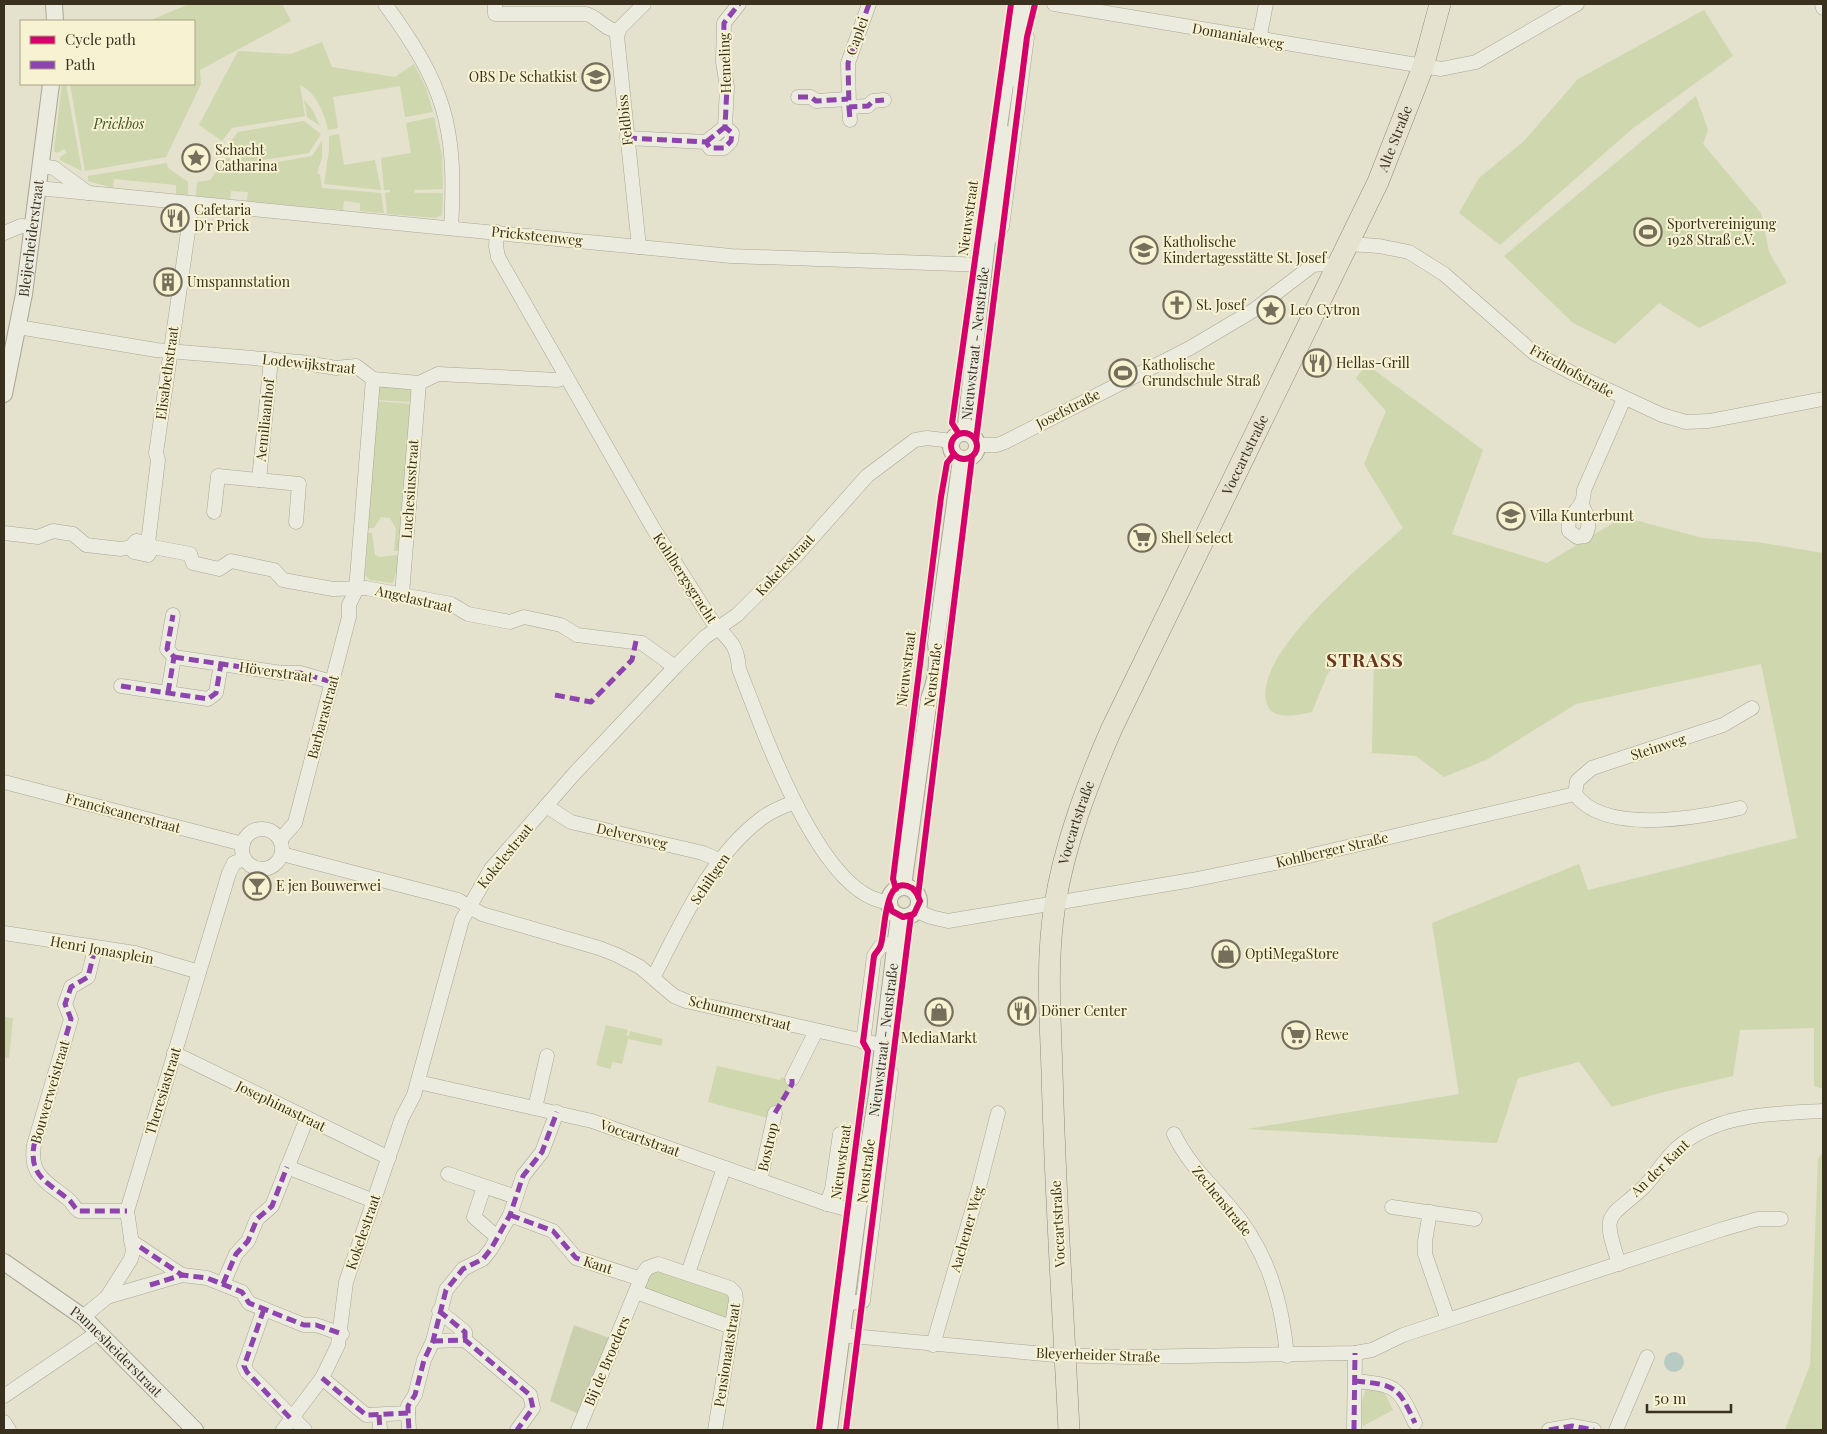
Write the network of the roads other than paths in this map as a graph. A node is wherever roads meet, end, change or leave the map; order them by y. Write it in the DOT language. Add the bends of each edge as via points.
graph roads {
  1 [pos="54,4"];
  2 [pos="385,4"];
  3 [pos="644,4"];
  4 [pos="738,4"];
  5 [pos="869,4"];
  6 [pos="1054,4"];
  7 [pos="1266,4"];
  8 [pos="1440,4"];
  9 [pos="1577,4"];
  10 [pos="1822,4"];
  11 [pos="1823,8"];
  12 [pos="495,9"];
  13 [pos="522,9"];
  14 [pos="1020,12"];
  15 [pos="55,20"];
  16 [pos="618,32"];
  17 [pos="1259,40"];
  18 [pos="1423,67"];
  19 [pos="51,85"];
  20 [pos="798,97"];
  21 [pos="884,100"];
  22 [pos="849,109"];
  23 [pos="627,138"];
  24 [pos="41,166"];
  25 [pos="38,188"];
  26 [pos="89,193"];
  27 [pos="192,204"];
  28 [pos="33,227"];
  29 [pos="450,228"];
  30 [pos="4,232"];
  31 [pos="497,232"];
  32 [pos="987,241"];
  33 [pos="1348,244"];
  34 [pos="639,247"];
  35 [pos="986,265"];
  36 [pos="1335,269"];
  37 [pos="18,327"];
  38 [pos="170,349"];
  39 [pos="271,359"];
  40 [pos="566,377"];
  41 [pos="373,379"];
  42 [pos="419,383"];
  43 [pos="4,394"];
  44 [pos="1624,399"];
  45 [pos="1823,399"];
  46 [pos="959,437"];
  47 [pos="978,445"];
  48 [pos="961,459"];
  49 [pos="259,480"];
  50 [pos="1581,503"];
  51 [pos="214,512"];
  52 [pos="296,522"];
  53 [pos="4,533"];
  54 [pos="150,545"];
  55 [pos="356,590"];
  56 [pos="402,594"];
  57 [pos="173,615"];
  58 [pos="718,629"];
  59 [pos="174,657"];
  60 [pos="221,664"];
  61 [pos="675,668"];
  62 [pos="332,682"];
  63 [pos="121,686"];
  64 [pos="168,693"];
  65 [pos="1752,708"];
  66 [pos="4,782"];
  67 [pos="1575,794"];
  68 [pos="793,802"];
  69 [pos="546,806"];
  70 [pos="1740,808"];
  71 [pos="280,840"];
  72 [pos="243,844"];
  73 [pos="282,854"];
  74 [pos="244,859"];
  75 [pos="721,861"];
  76 [pos="903,886"];
  77 [pos="889,902"];
  78 [pos="1055,904"];
  79 [pos="469,906"];
  80 [pos="917,911"];
  81 [pos="899,916"];
  82 [pos="4,933"];
  83 [pos="897,941"];
  84 [pos="96,949"];
  85 [pos="199,972"];
  86 [pos="653,978"];
  87 [pos="816,1032"];
  88 [pos="863,1042"];
  89 [pos="882,1051"];
  90 [pos="174,1053"];
  91 [pos="547,1056"];
  92 [pos="792,1079"];
  93 [pos="418,1082"];
  94 [pos="535,1108"];
  95 [pos="557,1112"];
  96 [pos="1822,1112"];
  97 [pos="775,1113"];
  98 [pos="998,1113"];
  99 [pos="307,1118"];
  100 [pos="840,1134"];
  101 [pos="1174,1134"];
  102 [pos="389,1158"];
  103 [pos="287,1167"];
  104 [pos="724,1168"];
  105 [pos="448,1174"];
  106 [pos="760,1181"];
  107 [pos="484,1187"];
  108 [pos="516,1197"];
  109 [pos="374,1201"];
  110 [pos="826,1204"];
  111 [pos="1392,1207"];
  112 [pos="127,1211"];
  113 [pos="858,1212"];
  114 [pos="1430,1212"];
  115 [pos="510,1215"];
  116 [pos="1474,1219"];
  117 [pos="1781,1219"];
  118 [pos="498,1238"];
  119 [pos="131,1241"];
  120 [pos="4,1262"];
  121 [pos="1619,1264"];
  122 [pos="688,1273"];
  123 [pos="182,1275"];
  124 [pos="223,1284"];
  125 [pos="638,1286"];
  126 [pos="106,1297"];
  127 [pos="845,1304"];
  128 [pos="264,1309"];
  129 [pos="439,1311"];
  130 [pos="83,1317"];
  131 [pos="1448,1320"];
  132 [pos="732,1327"];
  133 [pos="97,1333"];
  134 [pos="342,1334"];
  135 [pos="841,1335"];
  136 [pos="465,1340"];
  137 [pos="433,1341"];
  138 [pos="933,1345"];
  139 [pos="1355,1353"];
  140 [pos="1066,1355"];
  141 [pos="1287,1356"];
  142 [pos="1647,1357"];
  143 [pos="322,1378"];
  144 [pos="1356,1381"];
  145 [pos="4,1396"];
  146 [pos="408,1412"];
  147 [pos="379,1415"];
  148 [pos="291,1419"];
  149 [pos="4,1422"];
  150 [pos="1415,1423"];
  151 [pos="9,1430"];
  152 [pos="195,1430"];
  153 [pos="283,1430"];
  154 [pos="305,1430"];
  155 [pos="380,1430"];
  156 [pos="409,1430"];
  157 [pos="516,1430"];
  158 [pos="578,1430"];
  159 [pos="715,1430"];
  160 [pos="829,1430"];
  161 [pos="1069,1430"];
  162 [pos="1354,1430"];
  163 [pos="1549,1430"];
  164 [pos="1594,1430"];
  165 [pos="1616,1430"];
  1 -- 15 [label="street"];
  2 -- 29 [label="street" via="424,60 442,104 451,140"];
  3 -- 16 [label="street"];
  4 -- 23 [label="street, Hemeling" via="724,23 725,127 732,134 731,142 724,148 710,148 706,142"];
  5 -- 22 [label="street, Caplei" via="848,63"];
  6 -- 17 [label="street, Domanialeweg"];
  7 -- 17 [label="street"];
  8 -- 18 [label="main road, Alte Straße"];
  9 -- 18 [label="street, Domanialeweg" via="1476,62 1441,69"];
  10 -- 11 [label="street"];
  12 -- 13 [label="street"];
  13 -- 16 [label="street" via="586,14"];
  14 -- 32 [label="street, Nieuwstraat - Neustraße" via="999,126 1002,134"];
  14 -- 32 [label="street" via="1027,37 1002,227"];
  16 -- 23 [label="street, Feldbiss"];
  17 -- 18 [label="street, Domanialeweg"];
  18 -- 33 [label="main road, Alte Straße" via="1378,182"];
  19 -- 24 [label="street, Bleijerheiderstraat"];
  20 -- 22 [label="street" via="811,97"];
  21 -- 22 [label="street"];
  23 -- 34 [label="street, Feldbiss"];
  24 -- 25 [label="street, Bleijerheiderstraat"];
  24 -- 26 [label="street, Pricksteenweg" via="54,168"];
  25 -- 26 [label="street, Pricksteenweg"];
  25 -- 28 [label="street, Bleijerheiderstraat"];
  26 -- 27 [label="street, Pricksteenweg"];
  27 -- 29 [label="street, Pricksteenweg"];
  27 -- 38 [label="street, Elisabethstraat"];
  28 -- 30 [label="street" via="21,226"];
  28 -- 37 [label="street, Bleijerheiderstraat"];
  29 -- 31 [label="street, Pricksteenweg"];
  31 -- 34 [label="street, Pricksteenweg"];
  31 -- 40 [label="street, Kohlbergsgracht" via="498,257"];
  32 -- 35 [label="street, Nieuwstraat - Neustraße"];
  33 -- 36 [label="main road, Alte Straße"];
  33 -- 44 [label="street, Friedhofstraße" via="1394,248 1417,256 1444,274 1534,353"];
  34 -- 35 [label="street, Pricksteenweg" via="731,256"];
  35 -- 46 [label="street, Nieuwstraat - Neustraße"];
  36 -- 47 [label="street, Josefstraße" via="1324,264 1313,265 1254,310 1190,348 1005,442"];
  36 -- 78 [label="main road, Voccartstraße" via="1095,766 1078,813"];
  37 -- 38 [label="street, Lodewijkstraat" via="156,350"];
  37 -- 43 [label="street, Bleijerheiderstraat"];
  38 -- 39 [label="street, Lodewijkstraat"];
  38 -- 54 [label="street, Elisabethstraat" via="156,454"];
  39 -- 41 [label="street, Lodewijkstraat" via="336,368 356,366"];
  39 -- 49 [label="street, Aemiliaanhof"];
  40 -- 42 [label="street, Lodewijkstraat" via="558,380 438,374"];
  40 -- 58 [label="street, Kohlbergsgracht" via="653,528"];
  41 -- 42 [label="street, Lodewijkstraat"];
  41 -- 55 [label="street"];
  42 -- 56 [label="street, Luchesiusstraat"];
  44 -- 45 [label="street, Friedhofstraße" via="1662,416 1686,422 1737,416"];
  44 -- 50 [label="street"];
  46 -- 47 [label="street" via="973,436"];
  46 -- 48 [label="street" via="952,451"];
  46 -- 58 [label="street, Kokelestraat" via="915,440 867,476 795,557 730,622"];
  47 -- 48 [label="street" via="972,457"];
  48 -- 76 [label="street, Neustraße" via="936,643 936,670 929,699"];
  49 -- 51 [label="street, Aemiliaanhof" via="218,476"];
  49 -- 52 [label="street, Aemiliaanhof" via="299,484"];
  53 -- 54 [label="street, Angelastraat" via="38,537 53,531 73,534 86,544 121,549 131,547 134,552 148,555"];
  54 -- 55 [label="street, Angelastraat" via="190,554 193,563 219,569 231,561 274,570 283,580"];
  55 -- 56 [label="street, Angelastraat" via="366,588"];
  55 -- 62 [label="street, Barbarastraat"];
  56 -- 61 [label="street, Angelastraat" via="452,604 468,614 510,622 524,617 561,625 577,635 642,643"];
  57 -- 59 [label="street" via="167,649"];
  58 -- 61 [label="street, Kokelestraat"];
  58 -- 68 [label="street, Kohlbergsgracht" via="729,636 739,669"];
  59 -- 60 [label="street, Höverstraat"];
  59 -- 64 [label="street"];
  60 -- 62 [label="street, Höverstraat" via="300,673"];
  60 -- 64 [label="street, Höverstraat" via="216,693 208,699"];
  61 -- 69 [label="street, Kokelestraat"];
  62 -- 71 [label="street, Barbarastraat" via="296,823"];
  63 -- 64 [label="street, Höverstraat"];
  65 -- 67 [label="street, Steinweg" via="1723,725 1592,768 1577,781"];
  66 -- 72 [label="street, Franciscanerstraat"];
  67 -- 70 [label="street" via="1583,804 1616,817 1692,818"];
  67 -- 78 [label="street, Kohlberger Straße" via="1304,858"];
  68 -- 75 [label="street, Schiltgen" via="763,817"];
  68 -- 77 [label="street, Kohlbergsgracht" via="841,873 863,894 873,900"];
  69 -- 75 [label="street, Delversweg" via="571,822 696,851"];
  69 -- 79 [label="street, Kokelestraat" via="491,869"];
  71 -- 72 [label="street" via="272,832 260,830 250,834"];
  71 -- 73 [label="street"];
  72 -- 74 [label="street"];
  73 -- 74 [label="street" via="277,864 268,868 252,866"];
  73 -- 79 [label="street" via="458,900"];
  74 -- 85 [label="street, Theresiastraat" via="230,868"];
  75 -- 86 [label="street, Schiltgen" via="700,890"];
  76 -- 77 [label="street" via="893,891"];
  76 -- 80 [label="street" via="912,888 918,896"];
  77 -- 81 [label="street" via="892,911"];
  78 -- 80 [label="street, Kohlberger Straße" via="948,921"];
  78 -- 140 [label="main road, Voccartstraße" via="1050,950 1050,1002 1054,1153"];
  79 -- 86 [label="street, Schummerstraat" via="482,914 599,948 640,967"];
  79 -- 93 [label="street, Kokelestraat" via="449,965"];
  80 -- 81 [label="street" via="912,915"];
  81 -- 83 [label="street, Nieuwstraat - Neustraße"];
  82 -- 84 [label="street, Henri Jonasplein"];
  83 -- 88 [label="street" via="880,948 874,956"];
  83 -- 89 [label="street, Nieuwstraat - Neustraße"];
  84 -- 85 [label="street, Henri Jonasplein" via="135,953"];
  84 -- 112 [label="street, Bouwerweistraat" via="88,977 71,987 66,1004 71,1019 34,1145 33,1162 40,1177 79,1211"];
  85 -- 90 [label="street, Theresiastraat"];
  86 -- 87 [label="street, Schummerstraat" via="674,996 686,1001"];
  87 -- 88 [label="street, Schummerstraat"];
  87 -- 92 [label="street"];
  88 -- 89 [label="street, Schummerstraat"];
  89 -- 113 [label="street, Nieuwstraat - Neustraße"];
  89 -- 127 [label="street, Neustraße" via="891,1073 863,1301"];
  90 -- 99 [label="street, Josephinastraat"];
  90 -- 112 [label="street, Theresiastraat"];
  91 -- 94 [label="street"];
  93 -- 94 [label="street, Voccartstraat"];
  93 -- 102 [label="street, Kokelestraat"];
  94 -- 95 [label="street, Voccartstraat"];
  95 -- 104 [label="street, Voccartstraat" via="592,1121"];
  95 -- 108 [label="street" via="542,1152 523,1176"];
  96 -- 121 [label="street, An der Kant" via="1729,1120 1696,1135 1676,1149 1645,1186 1614,1210 1609,1220 1611,1241"];
  97 -- 106 [label="street, Bostrop"];
  98 -- 138 [label="street, Aachener Weg"];
  99 -- 102 [label="street, Josephinastraat"];
  99 -- 103 [label="street"];
  100 -- 110 [label="street" via="832,1189"];
  101 -- 141 [label="street, Zechenstraße" via="1184,1155 1231,1208 1260,1249 1277,1293"];
  102 -- 109 [label="street, Kokelestraat"];
  103 -- 109 [label="street"];
  103 -- 124 [label="street" via="272,1206 257,1219"];
  104 -- 106 [label="street, Voccartstraat"];
  104 -- 122 [label="street"];
  105 -- 107 [label="street"];
  106 -- 110 [label="street, Voccartstraat"];
  107 -- 108 [label="street"];
  107 -- 118 [label="street" via="474,1217"];
  108 -- 115 [label="street"];
  109 -- 134 [label="street, Kokelestraat" via="346,1282"];
  110 -- 113 [label="street, Voccartstraat"];
  111 -- 114 [label="street"];
  112 -- 119 [label="street, Theresiastraat"];
  113 -- 127 [label="street, Nieuwstraat - Neustraße"];
  114 -- 116 [label="street"];
  114 -- 131 [label="street" via="1425,1254"];
  115 -- 118 [label="street"];
  115 -- 125 [label="street, Kant" via="553,1232 576,1258"];
  117 -- 121 [label="street" via="1758,1219"];
  118 -- 129 [label="street" via="483,1258 463,1269 449,1284"];
  119 -- 123 [label="street"];
  119 -- 126 [label="street, Theresiastraat" via="132,1259"];
  120 -- 130 [label="street, Pannesheiderstraat"];
  121 -- 131 [label="street"];
  122 -- 125 [label="street, Bij de Broeders" via="658,1264 647,1268"];
  122 -- 132 [label="street, Pensionaatstraat" via="734,1290"];
  123 -- 124 [label="street"];
  123 -- 126 [label="street"];
  124 -- 128 [label="street" via="242,1292 249,1303"];
  125 -- 132 [label="street"];
  125 -- 158 [label="street, Bij de Broeders"];
  126 -- 130 [label="street, Theresiastraat"];
  127 -- 135 [label="street, Nieuwstraat - Neustraße"];
  128 -- 134 [label="street" via="304,1325 316,1325"];
  128 -- 148 [label="street" via="244,1366"];
  129 -- 136 [label="street" via="465,1332"];
  129 -- 137 [label="street"];
  130 -- 133 [label="street, Pannesheiderstraat"];
  131 -- 139 [label="street" via="1403,1335 1372,1350"];
  132 -- 159 [label="street, Pensionaatstraat"];
  133 -- 145 [label="street"];
  133 -- 152 [label="street, Pannesheiderstraat"];
  134 -- 143 [label="street, Kokelestraat"];
  135 -- 138 [label="street, Bleyerheider Straße"];
  135 -- 160 [label="street, Nieuwstraat - Neustraße"];
  136 -- 137 [label="street"];
  136 -- 157 [label="street" via="530,1395 532,1408"];
  137 -- 146 [label="street"];
  138 -- 140 [label="street, Bleyerheider Straße"];
  139 -- 141 [label="street, Bleyerheider Straße"];
  139 -- 144 [label="street"];
  140 -- 141 [label="street, Bleyerheider Straße"];
  140 -- 161 [label="main road, Voccartstraße"];
  142 -- 165 [label="street"];
  143 -- 147 [label="street" via="366,1415"];
  143 -- 148 [label="street, Kokelestraat"];
  144 -- 150 [label="street" via="1393,1387"];
  144 -- 162 [label="street"];
  146 -- 147 [label="street"];
  146 -- 156 [label="street"];
  147 -- 155 [label="street"];
  148 -- 153 [label="street, Kokelestraat"];
  148 -- 154 [label="street"];
  149 -- 151 [label="street"];
  163 -- 164 [label="street" via="1572,1426"];
}
